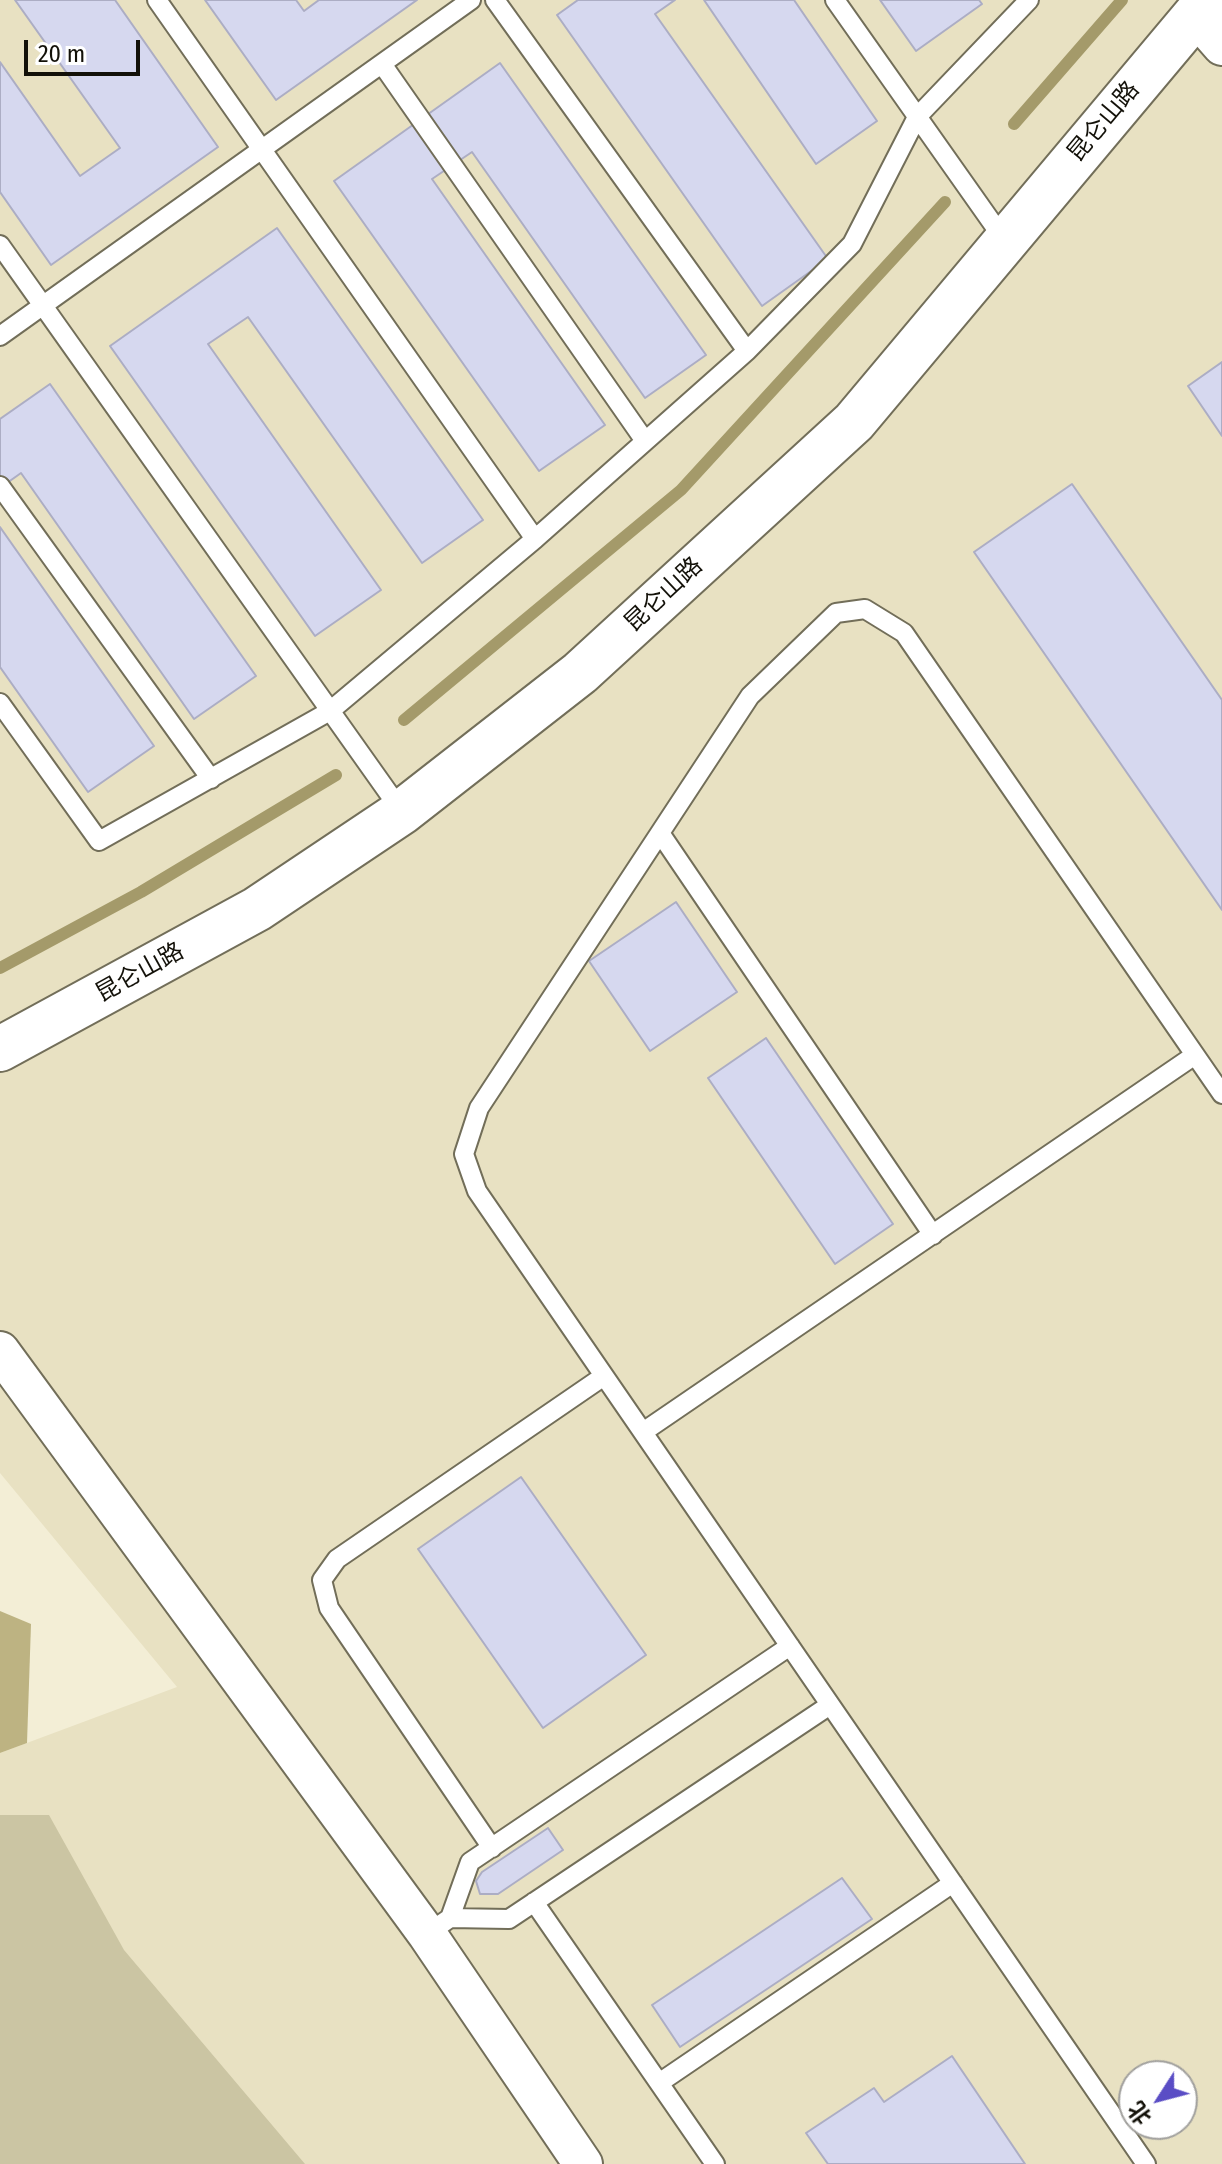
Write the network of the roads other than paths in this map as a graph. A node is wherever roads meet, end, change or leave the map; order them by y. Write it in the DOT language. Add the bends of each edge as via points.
graph roads {
  1 [pos="157,0"];
  2 [pos="471,0"];
  3 [pos="495,0"];
  4 [pos="835,0"];
  5 [pos="1029,0"];
  6 [pos="1201,7"];
  7 [pos="1222,46"];
  8 [pos="382,64"];
  9 [pos="917,117"];
  10 [pos="261,149"];
  11 [pos="1005,241"];
  12 [pos="0,245"];
  13 [pos="43,305"];
  14 [pos="0,336"];
  15 [pos="747,351"];
  16 [pos="645,441"];
  17 [pos="0,486"];
  18 [pos="535,539"];
  19 [pos="0,703"];
  20 [pos="330,711"];
  21 [pos="211,779"];
  22 [pos="402,812"];
  23 [pos="660,833"];
  24 [pos="0,1049"];
  25 [pos="1195,1055"];
  26 [pos="1222,1094"];
  27 [pos="933,1235"];
  28 [pos="0,1351"];
  29 [pos="604,1376"];
  30 [pos="643,1432"];
  31 [pos="790,1646"];
  32 [pos="830,1705"];
  33 [pos="492,1848"];
  34 [pos="953,1883"];
  35 [pos="534,1902"];
  36 [pos="438,1926"];
  37 [pos="659,2083"];
  38 [pos="583,2164"];
  39 [pos="715,2164"];
  40 [pos="1146,2164"];
  1 -- 10 [label="lane"];
  2 -- 8 [label="lane"];
  3 -- 15 [label="lane"];
  4 -- 9 [label="lane"];
  5 -- 9 [label="lane"];
  6 -- 7 [label="street"];
  6 -- 11 [label="main road, 昆仑山路"];
  8 -- 10 [label="lane"];
  8 -- 16 [label="lane"];
  9 -- 11 [label="lane"];
  9 -- 15 [label="lane" via="852,244"];
  10 -- 13 [label="lane"];
  10 -- 18 [label="lane"];
  11 -- 22 [label="main road, 昆仑山路" via="854,422 580,673"];
  12 -- 13 [label="lane"];
  13 -- 14 [label="lane"];
  13 -- 20 [label="lane"];
  15 -- 16 [label="lane"];
  16 -- 18 [label="lane"];
  17 -- 21 [label="lane"];
  18 -- 20 [label="lane"];
  19 -- 21 [label="lane" via="99,841"];
  20 -- 21 [label="lane"];
  20 -- 22 [label="lane"];
  22 -- 24 [label="main road, 昆仑山路" via="257,909"];
  23 -- 25 [label="lane" via="750,696 836,613 865,609 904,633"];
  23 -- 27 [label="lane"];
  23 -- 29 [label="lane" via="479,1108 464,1154 477,1191"];
  25 -- 26 [label="lane"];
  25 -- 27 [label="lane"];
  27 -- 30 [label="lane"];
  28 -- 36 [label="street"];
  29 -- 30 [label="lane"];
  29 -- 33 [label="lane" via="337,1559 322,1580 329,1608"];
  30 -- 31 [label="lane"];
  31 -- 32 [label="lane"];
  31 -- 33 [label="lane"];
  32 -- 34 [label="lane"];
  32 -- 35 [label="lane"];
  33 -- 36 [label="lane" via="470,1862"];
  34 -- 37 [label="lane"];
  34 -- 40 [label="lane"];
  35 -- 36 [label="lane" via="509,1919"];
  35 -- 37 [label="lane"];
  36 -- 38 [label="street"];
  37 -- 39 [label="lane"];
}
